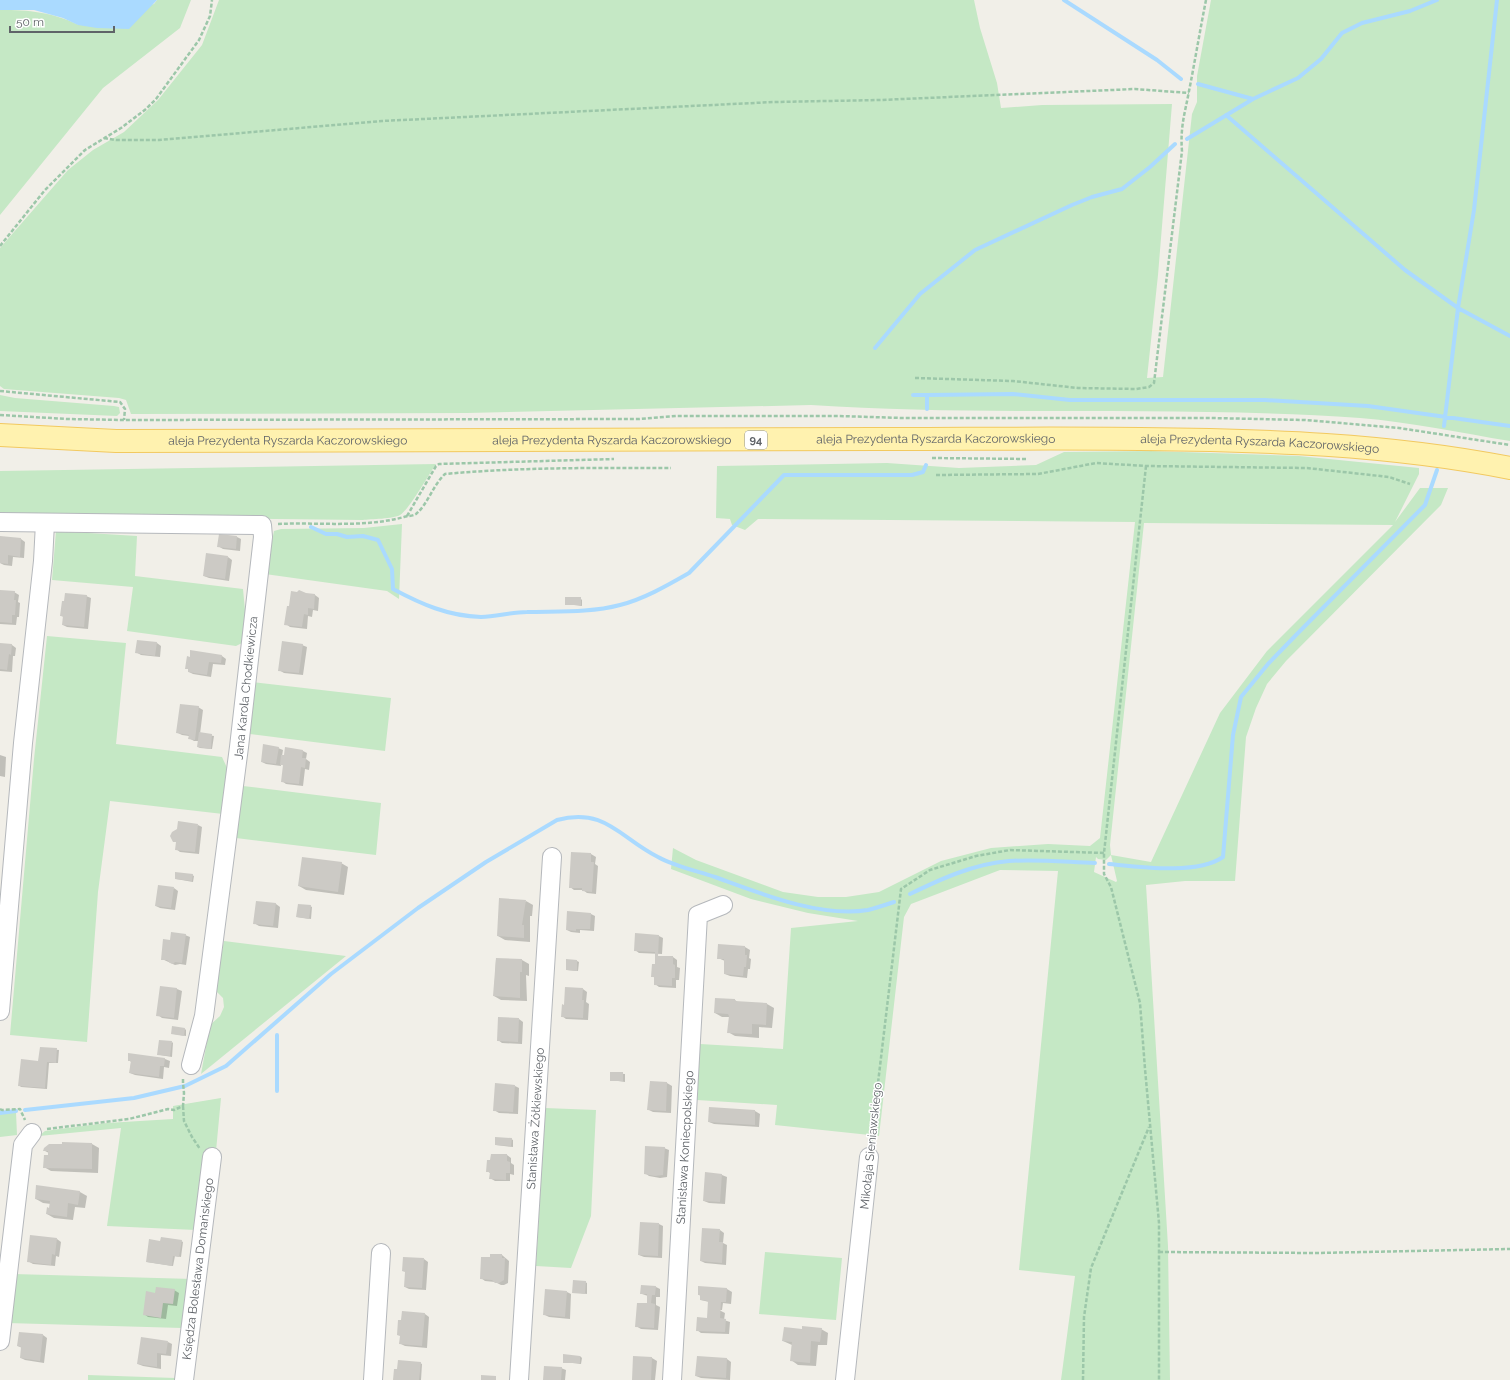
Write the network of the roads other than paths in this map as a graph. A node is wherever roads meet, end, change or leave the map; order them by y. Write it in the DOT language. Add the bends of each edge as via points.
graph roads {
  1 [pos="0,435"];
  2 [pos="1510,468"];
  3 [pos="0,522"];
  4 [pos="45,523"];
  5 [pos="552,857"];
  6 [pos="723,905"];
  7 [pos="0,1011"];
  8 [pos="190,1065"];
  9 [pos="32,1133"];
  10 [pos="212,1157"];
  11 [pos="869,1157"];
  12 [pos="381,1253"];
  13 [pos="0,1341"];
  14 [pos="184,1380"];
  15 [pos="373,1380"];
  16 [pos="519,1380"];
  17 [pos="672,1380"];
  18 [pos="846,1380"];
  1 -- 2 [label="main road, aleja Prezydenta Ryszarda Kaczorowskiego / 94" via="116,441 1215,439 1378,448"];
  3 -- 4 [label="street"];
  4 -- 7 [label="street"];
  4 -- 8 [label="street, Jana Karola Chodkiewicza" via="262,524 263,537 239,747 204,1016"];
  5 -- 16 [label="street, Stanisława Żółkiewskiego"];
  6 -- 17 [label="street, Stanisława Koniecpolskiego" via="698,915"];
  9 -- 13 [label="street" via="23,1145"];
  10 -- 14 [label="street, Księdza Bolesława Domańskiego"];
  11 -- 18 [label="street, Mikołaja Sieniawskiego"];
  12 -- 15 [label="street"];
}
